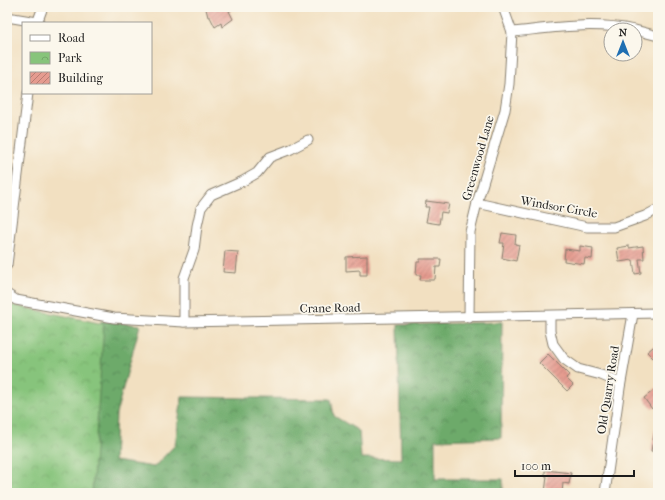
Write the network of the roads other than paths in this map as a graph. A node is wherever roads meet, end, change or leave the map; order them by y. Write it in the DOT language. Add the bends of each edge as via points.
graph roads {
  1 [pos="43,7"];
  2 [pos="504,7"];
  3 [pos="7,17"];
  4 [pos="37,22"];
  5 [pos="603,25"];
  6 [pos="512,32"];
  7 [pos="643,32"];
  8 [pos="658,36"];
  9 [pos="28,94"];
  10 [pos="308,140"];
  11 [pos="477,203"];
  12 [pos="658,209"];
  13 [pos="7,265"];
  14 [pos="7,294"];
  15 [pos="658,313"];
  16 [pos="633,314"];
  17 [pos="550,316"];
  18 [pos="469,318"];
  19 [pos="184,322"];
  20 [pos="620,383"];
  21 [pos="605,493"];
  1 -- 4 [label="street"];
  2 -- 6 [label="street, Greenwood Lane"];
  3 -- 4 [label="street"];
  5 -- 6 [label="street" via="591,24"];
  6 -- 11 [label="street, Greenwood Lane" via="509,84 504,110"];
  7 -- 8 [label="street"];
  9 -- 13 [label="street"];
  10 -- 19 [label="street" via="270,157 257,172 243,182 211,195 201,208 194,250 184,278"];
  11 -- 12 [label="street, Windsor Circle" via="587,226 614,226"];
  11 -- 18 [label="street, Greenwood Lane" via="470,232"];
  14 -- 19 [label="street, Crane Road" via="16,300 114,318"];
  15 -- 16 [label="street, Crane Road"];
  16 -- 17 [label="street, Crane Road"];
  16 -- 20 [label="street, Old Quarry Road"];
  17 -- 18 [label="street, Crane Road"];
  17 -- 20 [label="street" via="553,344 564,359 578,369"];
  18 -- 19 [label="street, Crane Road"];
  20 -- 21 [label="street, Old Quarry Road"];
}
